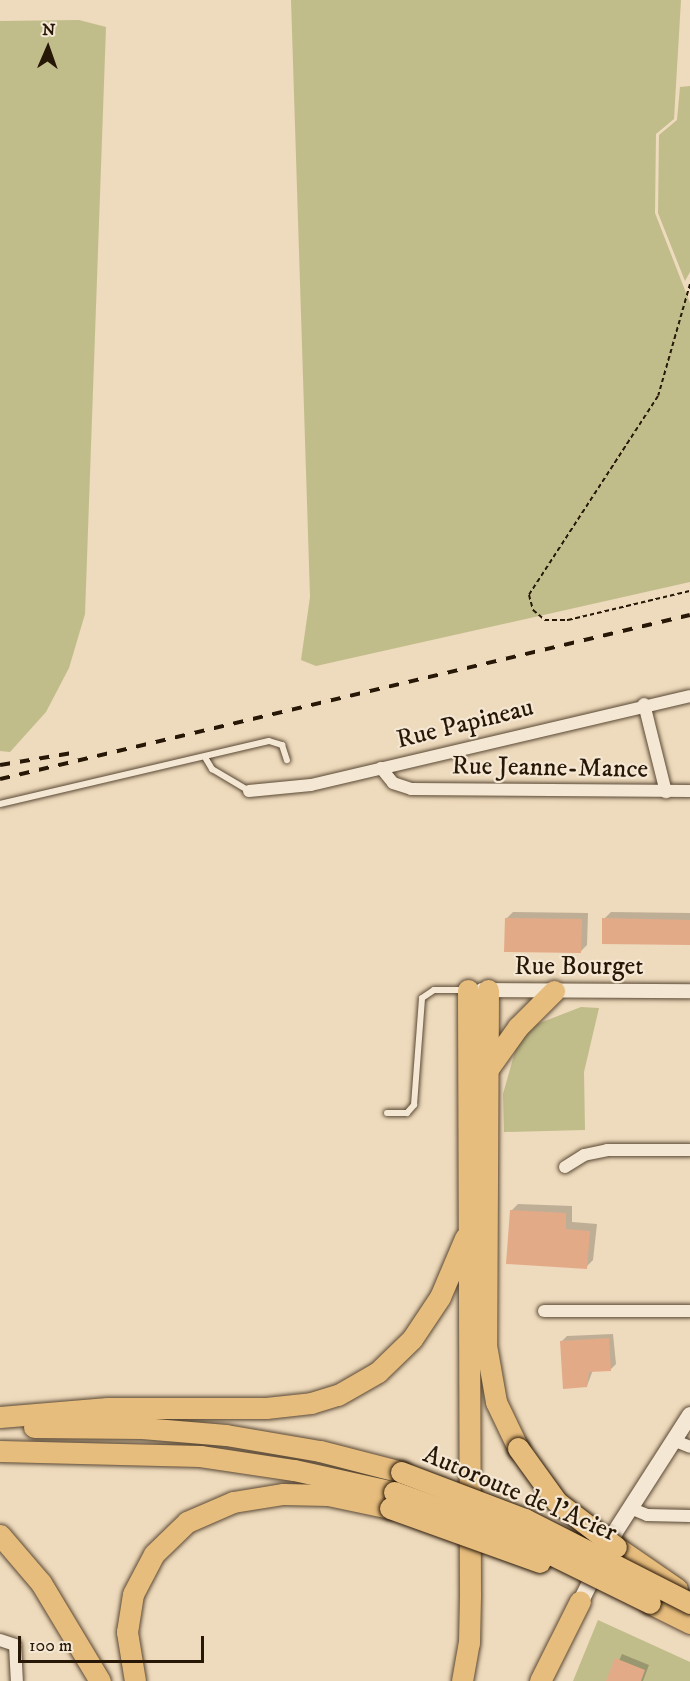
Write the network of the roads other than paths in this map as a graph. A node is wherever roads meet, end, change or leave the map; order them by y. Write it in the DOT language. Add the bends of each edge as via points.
graph roads {
  1 [pos="690,696"];
  2 [pos="644,704"];
  3 [pos="206,759"];
  4 [pos="287,760"];
  5 [pos="381,768"];
  6 [pos="249,791"];
  7 [pos="690,791"];
  8 [pos="666,792"];
  9 [pos="0,804"];
  10 [pos="478,990"];
  11 [pos="554,991"];
  12 [pos="690,991"];
  13 [pos="488,1069"];
  14 [pos="387,1113"];
  15 [pos="690,1150"];
  16 [pos="565,1167"];
  17 [pos="469,1228"];
  18 [pos="544,1311"];
  19 [pos="690,1311"];
  20 [pos="690,1415"];
  21 [pos="0,1417"];
  22 [pos="0,1426"];
  23 [pos="673,1440"];
  24 [pos="690,1447"];
  25 [pos="0,1451"];
  26 [pos="392,1500"];
  27 [pos="630,1508"];
  28 [pos="690,1516"];
  29 [pos="0,1535"];
  30 [pos="690,1598"];
  31 [pos="580,1601"];
  32 [pos="690,1603"];
  33 [pos="690,1623"];
  34 [pos="0,1640"];
  35 [pos="18,1681"];
  36 [pos="100,1681"];
  37 [pos="135,1681"];
  38 [pos="462,1681"];
  39 [pos="540,1681"];
  40 [pos="548,1681"];
  1 -- 2 [label="street, Rue Papineau"];
  2 -- 5 [label="street, Rue Papineau"];
  2 -- 8 [label="street"];
  3 -- 4 [label="lane" via="269,741 282,745"];
  3 -- 6 [label="lane" via="212,769"];
  3 -- 9 [label="lane"];
  5 -- 6 [label="street, Rue Papineau" via="311,785"];
  5 -- 8 [label="street, Rue Jeanne-Mance" via="393,783 411,789"];
  7 -- 8 [label="street, Rue Jeanne-Mance"];
  10 -- 11 [label="street, Rue Bourget"];
  10 -- 13 [label="highway"];
  10 -- 14 [label="lane" via="434,990 422,998 414,1105 405,1113"];
  10 -- 17 [label="highway"];
  11 -- 12 [label="street, Rue Bourget"];
  11 -- 13 [label="highway" via="518,1027"];
  13 -- 30 [label="highway, bridge" via="487,1352 496,1402 538,1481 567,1512"];
  15 -- 16 [label="street" via="607,1150 584,1155"];
  17 -- 21 [label="highway" via="440,1297 412,1339 378,1372 338,1395 311,1403 266,1408 108,1408"];
  17 -- 38 [label="highway" via="470,1595 469,1643"];
  18 -- 19 [label="street"];
  20 -- 23 [label="main road"];
  22 -- 32 [label="highway, Autoroute de l'Acier, bridge" via="142,1428 226,1435 320,1451 401,1472 525,1519"];
  23 -- 24 [label="street"];
  23 -- 27 [label="main road"];
  25 -- 26 [label="highway, Autoroute de l'Acier" via="200,1456 294,1470"];
  26 -- 33 [label="highway, Autoroute de l'Acier, bridge" via="508,1533"];
  26 -- 37 [label="highway" via="283,1494 233,1502 188,1522 154,1554 133,1594 127,1632"];
  27 -- 28 [label="street" via="647,1515"];
  27 -- 31 [label="main road"];
  29 -- 36 [label="highway" via="41,1583"];
  31 -- 39 [label="highway"];
  31 -- 40 [label="main road"];
  34 -- 35 [label="street" via="15,1646"];
}
